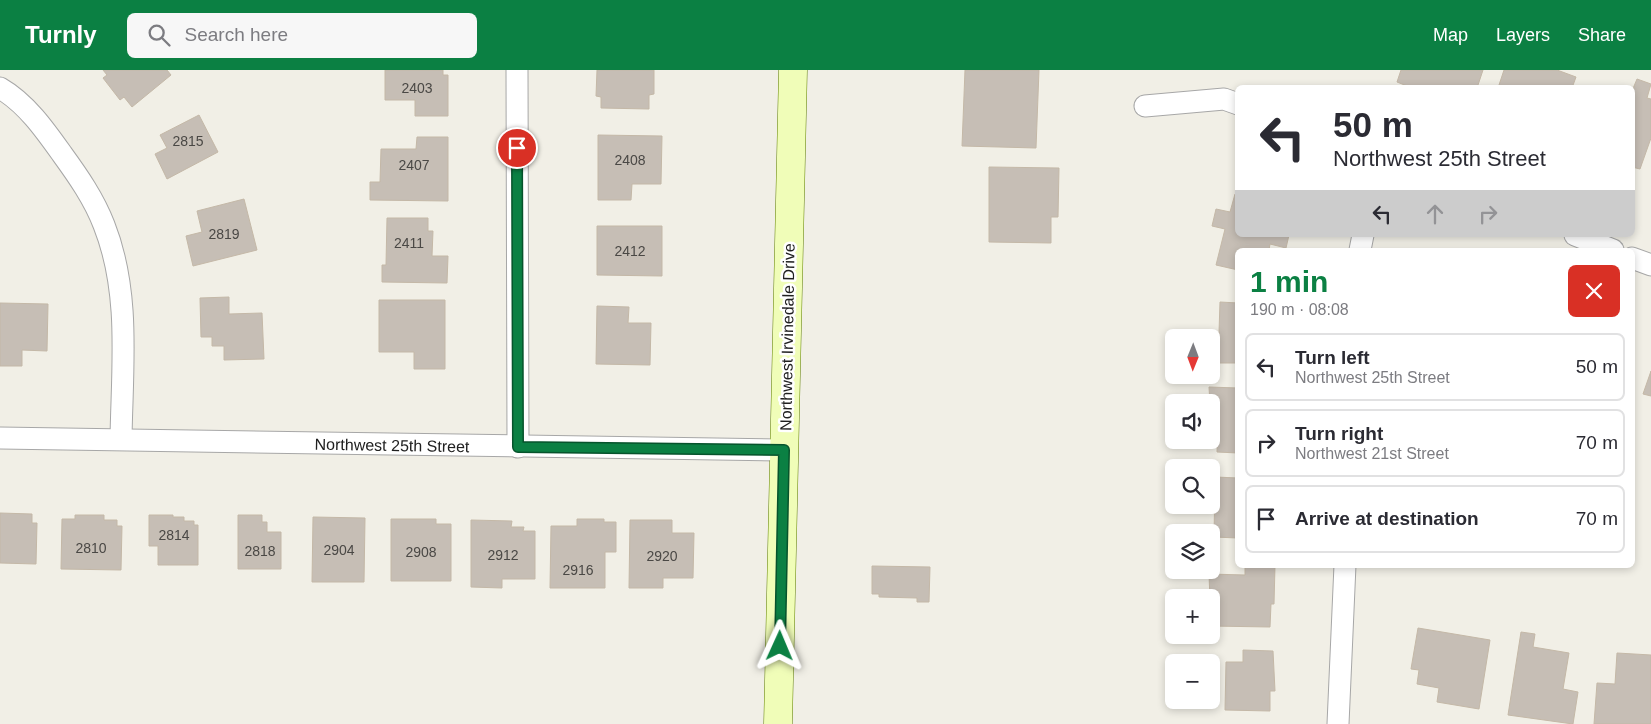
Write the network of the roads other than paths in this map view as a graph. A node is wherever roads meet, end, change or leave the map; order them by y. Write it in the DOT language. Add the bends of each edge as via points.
graph roads {
  1 [pos="517,70"];
  2 [pos="793,70"];
  3 [pos="0,88"];
  4 [pos="1235,103"];
  5 [pos="1145,106"];
  6 [pos="1580,237"];
  7 [pos="1608,248"];
  8 [pos="1635,259"];
  9 [pos="1651,265"];
  10 [pos="0,438"];
  11 [pos="121,440"];
  12 [pos="518,447"];
  13 [pos="784,450"];
  14 [pos="1345,568"];
  15 [pos="778,724"];
  16 [pos="1338,724"];
  1 -- 12 [label="street"];
  2 -- 13 [label="main road, Northwest Irvinedale Drive"];
  3 -- 11 [label="street" via="43,126 86,188 104,226 122,298"];
  4 -- 5 [label="street" via="1224,99"];
  6 -- 7 [label="street"];
  8 -- 9 [label="street"];
  10 -- 11 [label="street, Northwest 25th Street"];
  11 -- 12 [label="street, Northwest 25th Street"];
  12 -- 13 [label="street, Northwest 25th Street"];
  13 -- 15 [label="main road, Northwest Irvinedale Drive"];
  14 -- 16 [label="street"];
}
